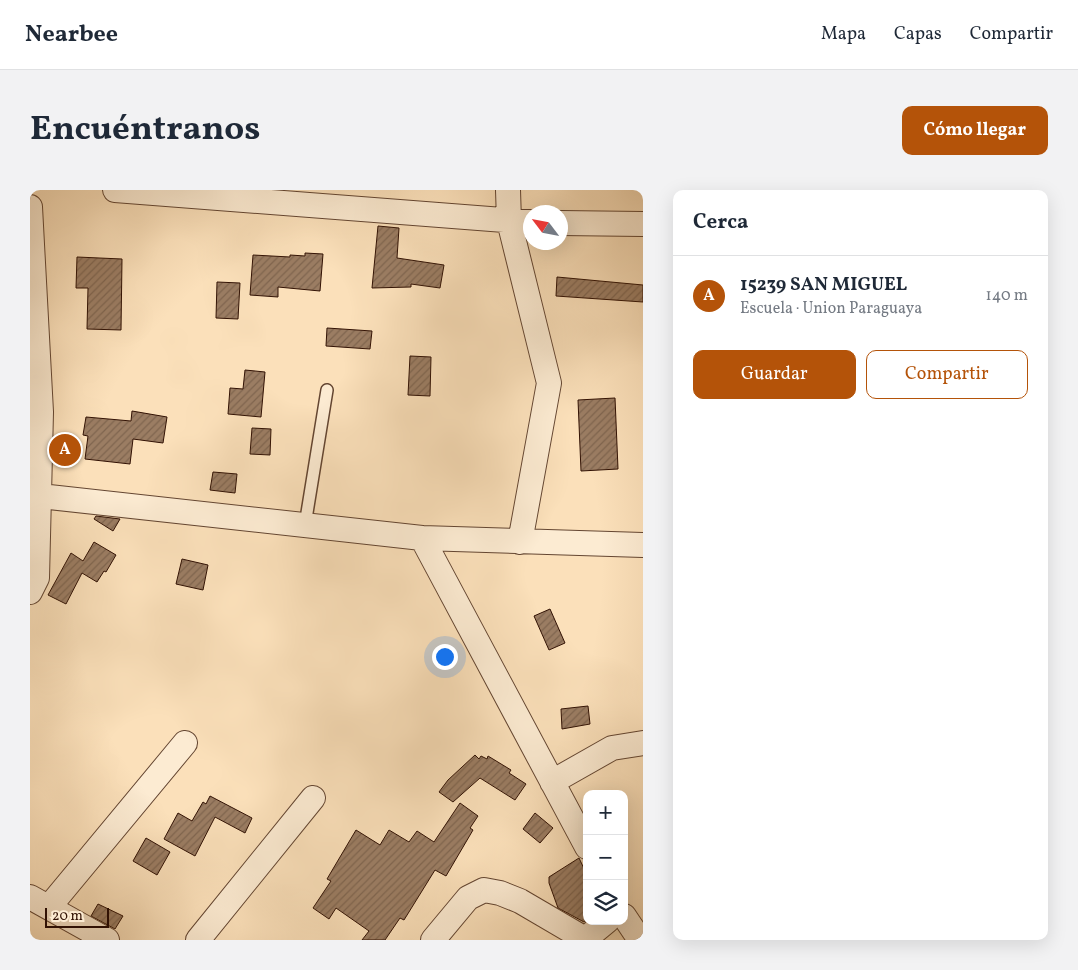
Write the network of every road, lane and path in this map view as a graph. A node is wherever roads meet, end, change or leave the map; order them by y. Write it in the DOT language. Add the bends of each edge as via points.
graph roads {
  1 [pos="115,190"];
  2 [pos="508,190"];
  3 [pos="30,207"];
  4 [pos="520,222"];
  5 [pos="568,222"];
  6 [pos="643,224"];
  7 [pos="33,311"];
  8 [pos="328,390"];
  9 [pos="36,412"];
  10 [pos="40,496"];
  11 [pos="305,525"];
  12 [pos="422,538"];
  13 [pos="520,542"];
  14 [pos="643,545"];
  15 [pos="30,592"];
  16 [pos="185,742"];
  17 [pos="643,743"];
  18 [pos="552,782"];
  19 [pos="313,798"];
  20 [pos="583,840"];
  21 [pos="40,902"];
  22 [pos="628,922"];
  23 [pos="602,925"];
  24 [pos="107,940"];
  25 [pos="198,940"];
  26 [pos="433,940"];
  27 [pos="584,940"];
  28 [pos="640,940"];
  1 -- 4 [label="street"];
  2 -- 4 [label="street"];
  3 -- 7 [label="street"];
  4 -- 13 [label="street" via="549,383"];
  5 -- 6 [label="street"];
  7 -- 9 [label="street"];
  8 -- 11 [label="lane"];
  9 -- 10 [label="street"];
  10 -- 11 [label="street"];
  10 -- 15 [label="street" via="37,578"];
  11 -- 12 [label="street"];
  12 -- 13 [label="street"];
  12 -- 18 [label="street"];
  13 -- 14 [label="street"];
  16 -- 21 [label="street"];
  17 -- 18 [label="street" via="612,748"];
  18 -- 20 [label="street"];
  19 -- 25 [label="street"];
  21 -- 24 [label="street"];
  22 -- 28 [label="street"];
  23 -- 27 [label="street"];
  26 -- 27 [label="street" via="468,898 484,890 520,901"];
}
